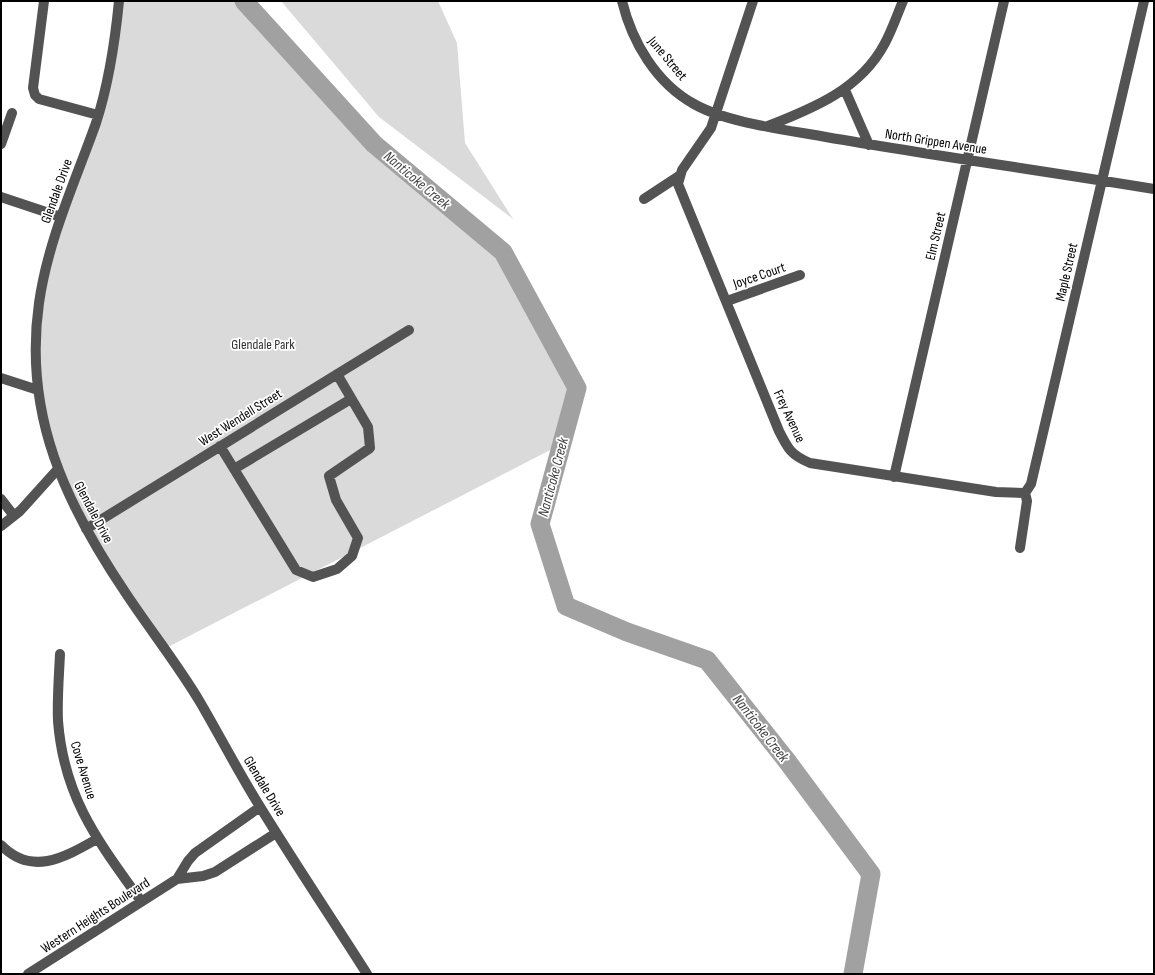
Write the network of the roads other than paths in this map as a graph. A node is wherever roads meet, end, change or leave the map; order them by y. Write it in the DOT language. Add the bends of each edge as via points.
graph roads {
  1 [pos="44,1"];
  2 [pos="119,1"];
  3 [pos="622,1"];
  4 [pos="753,1"];
  5 [pos="903,1"];
  6 [pos="1004,1"];
  7 [pos="1144,1"];
  8 [pos="845,90"];
  9 [pos="12,113"];
  10 [pos="716,113"];
  11 [pos="98,116"];
  12 [pos="768,126"];
  13 [pos="1,144"];
  14 [pos="869,144"];
  15 [pos="966,160"];
  16 [pos="681,173"];
  17 [pos="1102,180"];
  18 [pos="1154,189"];
  19 [pos="1,197"];
  20 [pos="644,199"];
  21 [pos="61,217"];
  22 [pos="800,275"];
  23 [pos="727,301"];
  24 [pos="409,330"];
  25 [pos="337,374"];
  26 [pos="1,378"];
  27 [pos="38,390"];
  28 [pos="352,399"];
  29 [pos="220,446"];
  30 [pos="234,469"];
  31 [pos="57,470"];
  32 [pos="894,477"];
  33 [pos="1025,493"];
  34 [pos="1,500"];
  35 [pos="14,516"];
  36 [pos="1,526"];
  37 [pos="86,529"];
  38 [pos="1020,548"];
  39 [pos="60,654"];
  40 [pos="260,808"];
  41 [pos="276,833"];
  42 [pos="97,839"];
  43 [pos="1,845"];
  44 [pos="177,879"];
  45 [pos="141,901"];
  46 [pos="28,974"];
  47 [pos="367,974"];
  1 -- 11 [label="street" via="33,88 35,95 39,99"];
  2 -- 11 [label="street, Glendale Drive" via="109,76"];
  3 -- 10 [label="street, June Street" via="626,21 643,54 666,82 682,96"];
  4 -- 10 [label="street"];
  5 -- 8 [label="street" via="885,44 869,68"];
  6 -- 15 [label="street, Elm Street"];
  7 -- 17 [label="street, Maple Street"];
  8 -- 12 [label="street" via="805,111"];
  8 -- 14 [label="street"];
  9 -- 13 [label="street"];
  10 -- 12 [label="street, North Grippen Avenue"];
  10 -- 16 [label="street" via="704,140"];
  11 -- 21 [label="street, Glendale Drive"];
  12 -- 14 [label="street, North Grippen Avenue"];
  14 -- 15 [label="street, North Grippen Avenue"];
  15 -- 17 [label="street, North Grippen Avenue"];
  15 -- 32 [label="street, Elm Street"];
  16 -- 20 [label="street"];
  16 -- 23 [label="street, Frey Avenue" via="678,184 680,192"];
  17 -- 18 [label="street, North Grippen Avenue"];
  17 -- 33 [label="street, Maple Street" via="1031,484"];
  19 -- 21 [label="street"];
  21 -- 27 [label="street, Glendale Drive" via="39,303 36,344"];
  22 -- 23 [label="street, Joyce Court"];
  23 -- 32 [label="street, Frey Avenue" via="789,450 810,464"];
  24 -- 25 [label="street, West Wendell Street"];
  25 -- 28 [label="street"];
  25 -- 29 [label="street, West Wendell Street"];
  26 -- 27 [label="street"];
  27 -- 31 [label="street, Glendale Drive" via="47,439"];
  28 -- 30 [label="street"];
  28 -- 30 [label="street" via="368,427 370,448 329,476 336,500 358,538 352,556 337,569 313,577 296,570"];
  29 -- 30 [label="street"];
  29 -- 37 [label="street, West Wendell Street"];
  31 -- 35 [label="street"];
  31 -- 37 [label="street, Glendale Drive" via="69,499"];
  32 -- 33 [label="street, Frey Avenue" via="996,492"];
  33 -- 38 [label="street, Maple Street"];
  34 -- 35 [label="street"];
  35 -- 36 [label="street"];
  37 -- 40 [label="street, Glendale Drive" via="125,592 199,700"];
  39 -- 42 [label="street, Cove Avenue" via="58,704 61,746 73,793"];
  40 -- 41 [label="street, Glendale Drive"];
  40 -- 44 [label="street, Western Heights Boulevard" via="195,853"];
  41 -- 44 [label="street, Western Heights Boulevard" via="215,872"];
  41 -- 47 [label="street, Glendale Drive"];
  42 -- 43 [label="street" via="67,856 48,862 19,858"];
  42 -- 45 [label="street, Cove Avenue"];
  44 -- 45 [label="street, Western Heights Boulevard"];
  45 -- 46 [label="street, Western Heights Boulevard"];
}
